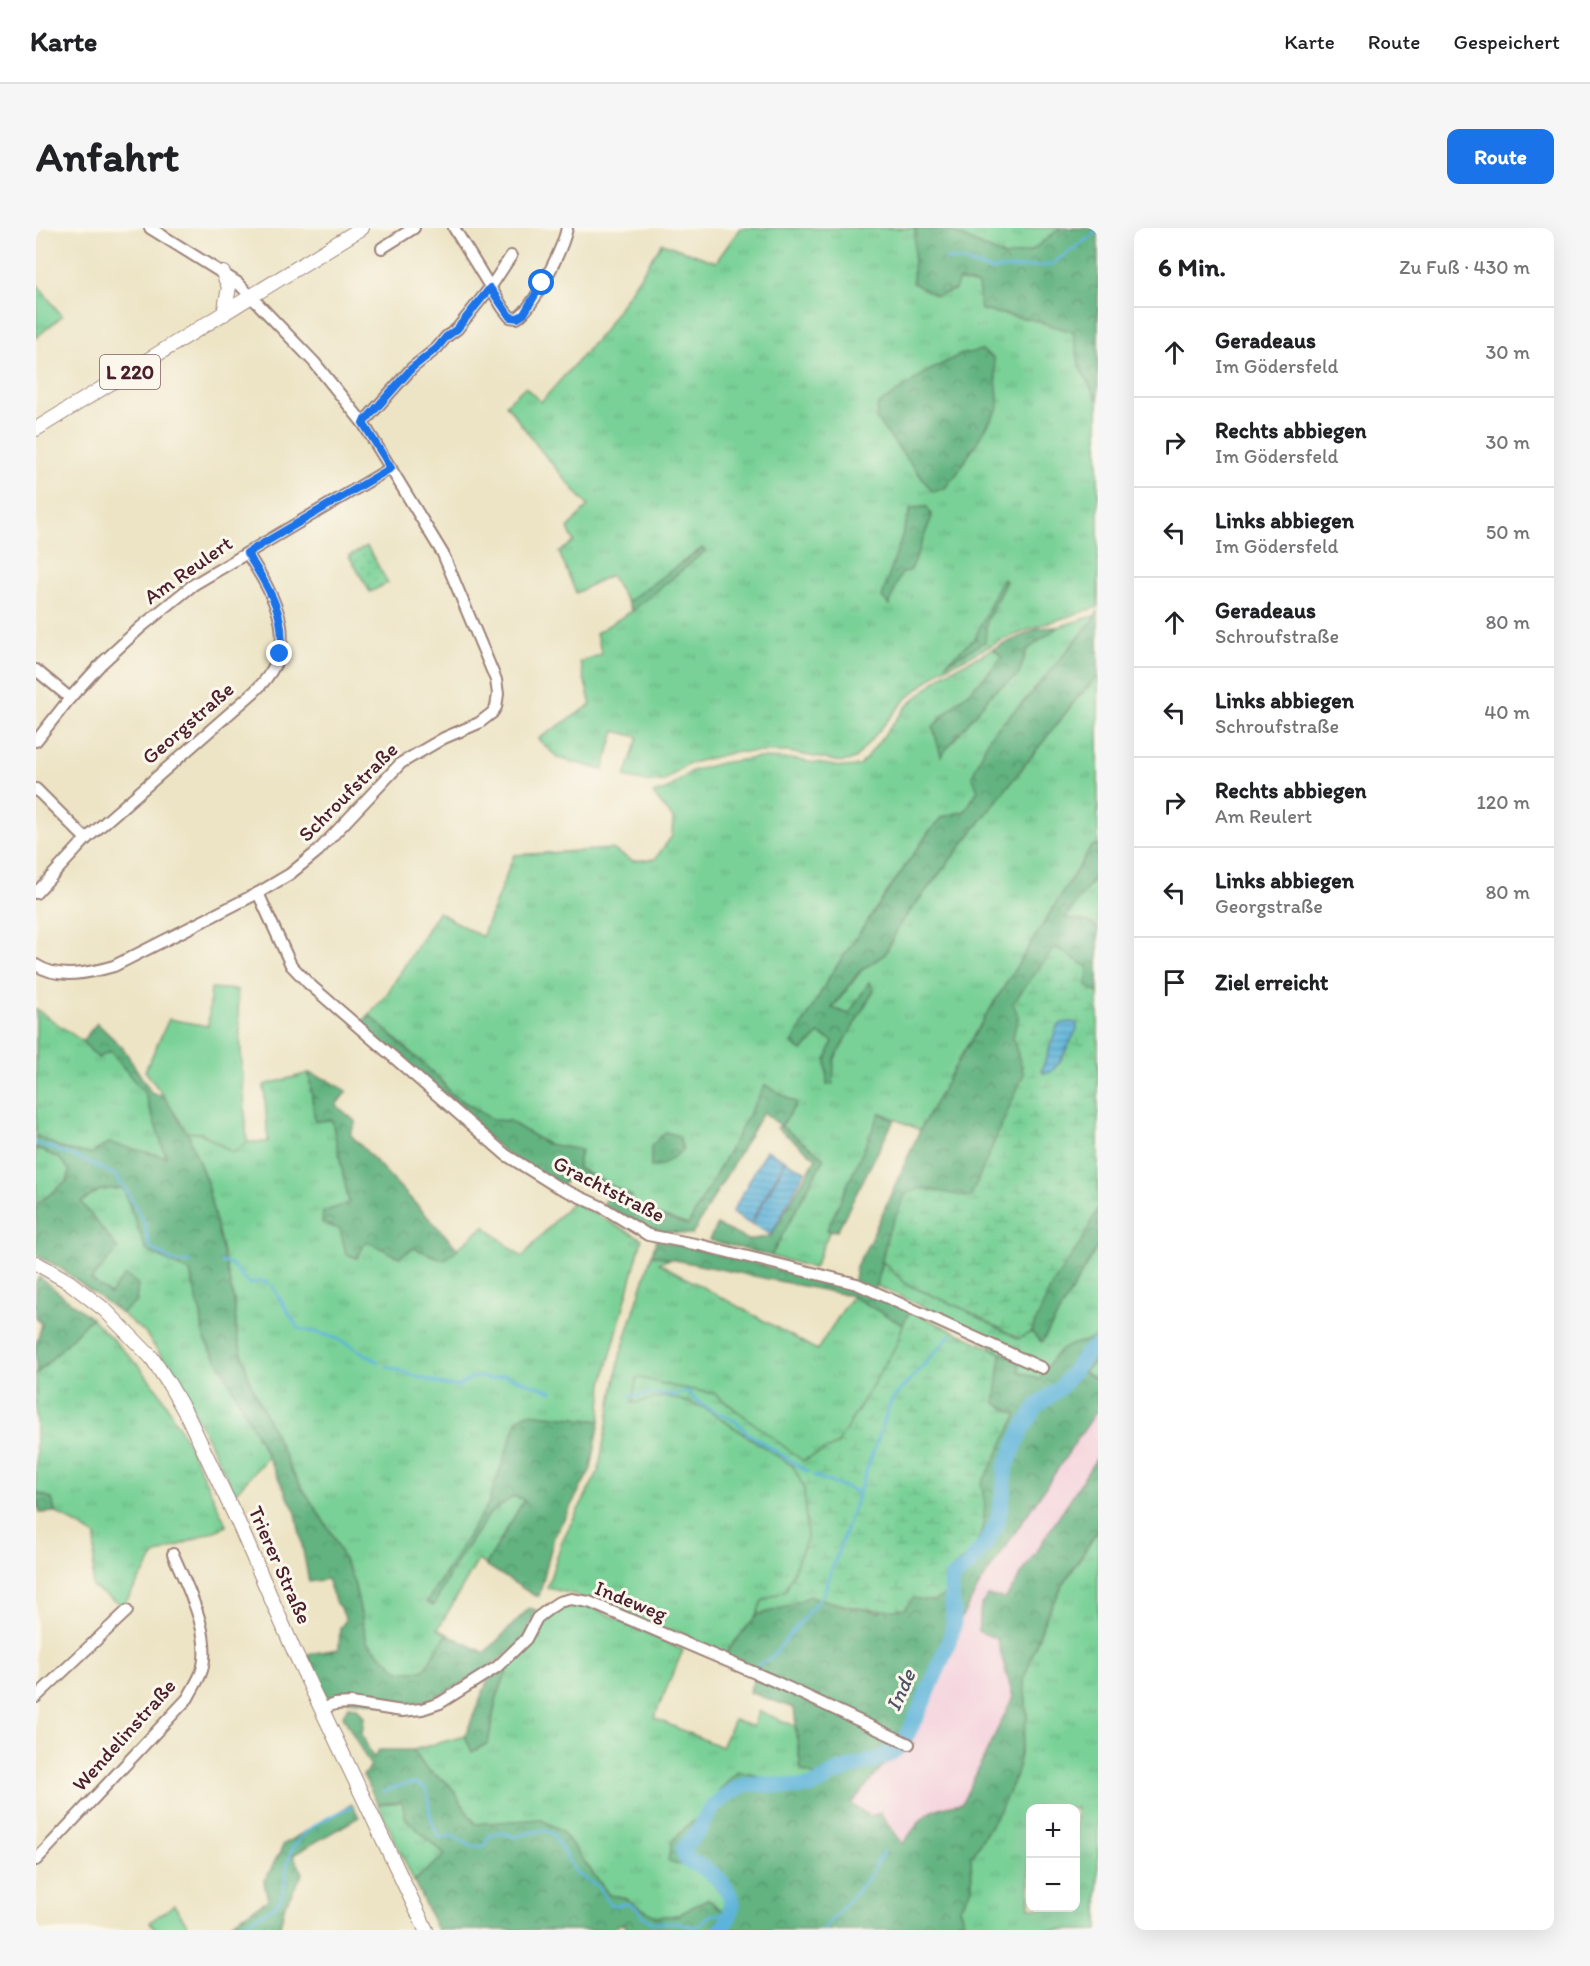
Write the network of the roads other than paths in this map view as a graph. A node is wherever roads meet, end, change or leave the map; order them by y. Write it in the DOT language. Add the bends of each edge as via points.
graph roads {
  1 [pos="150,228"];
  2 [pos="362,228"];
  3 [pos="414,228"];
  4 [pos="454,228"];
  5 [pos="567,228"];
  6 [pos="382,248"];
  7 [pos="512,256"];
  8 [pos="224,273"];
  9 [pos="490,288"];
  10 [pos="252,297"];
  11 [pos="224,314"];
  12 [pos="363,423"];
  13 [pos="36,429"];
  14 [pos="391,468"];
  15 [pos="247,553"];
  16 [pos="36,670"];
  17 [pos="70,698"];
  18 [pos="36,741"];
  19 [pos="36,789"];
  20 [pos="86,839"];
  21 [pos="36,893"];
  22 [pos="258,893"];
  23 [pos="36,965"];
  24 [pos="36,1263"];
  25 [pos="1042,1368"];
  26 [pos="173,1554"];
  27 [pos="127,1611"];
  28 [pos="36,1697"];
  29 [pos="322,1709"];
  30 [pos="909,1744"];
  31 [pos="36,1860"];
  32 [pos="426,1930"];
  1 -- 8 [label="street, Schroufstraße"];
  2 -- 10 [label="main road, L 220"];
  3 -- 6 [label="street"];
  4 -- 9 [label="street"];
  5 -- 9 [label="street" via="564,244 524,314 510,317"];
  7 -- 9 [label="street"];
  8 -- 10 [label="street, Schroufstraße"];
  8 -- 11 [label="main road" via="229,287"];
  9 -- 12 [label="street" via="457,329 412,368"];
  10 -- 11 [label="main road, L 220"];
  10 -- 12 [label="street, Schroufstraße" via="314,362"];
  11 -- 13 [label="main road, L 220"];
  12 -- 14 [label="street, Schroufstraße"];
  14 -- 15 [label="street, Am Reulert"];
  14 -- 22 [label="street, Schroufstraße" via="443,554 457,585 496,680 496,707 479,723 401,763 318,851"];
  15 -- 17 [label="street, Am Reulert" via="193,585 141,627"];
  15 -- 20 [label="street, Georgstraße" via="266,583 281,621 280,654 271,674"];
  16 -- 17 [label="street"];
  17 -- 18 [label="street, Am Reulert"];
  19 -- 20 [label="street"];
  20 -- 21 [label="street, Georgstraße"];
  22 -- 23 [label="street, Schroufstraße" via="96,972 62,974"];
  22 -- 25 [label="street, Grachtstraße" via="291,965 308,983 506,1155 556,1186 602,1207 648,1235 857,1284"];
  24 -- 29 [label="main road, Trierer Straße" via="105,1310 152,1358 169,1384 238,1522"];
  26 -- 31 [label="street, Wendelinstraße" via="201,1622 205,1657 201,1674 188,1698"];
  27 -- 28 [label="street"];
  29 -- 30 [label="street, Indeweg" via="351,1703 402,1711 440,1703 497,1667 526,1639 537,1618 570,1599 589,1602 774,1681"];
  29 -- 32 [label="main road, Trierer Straße"];
}
